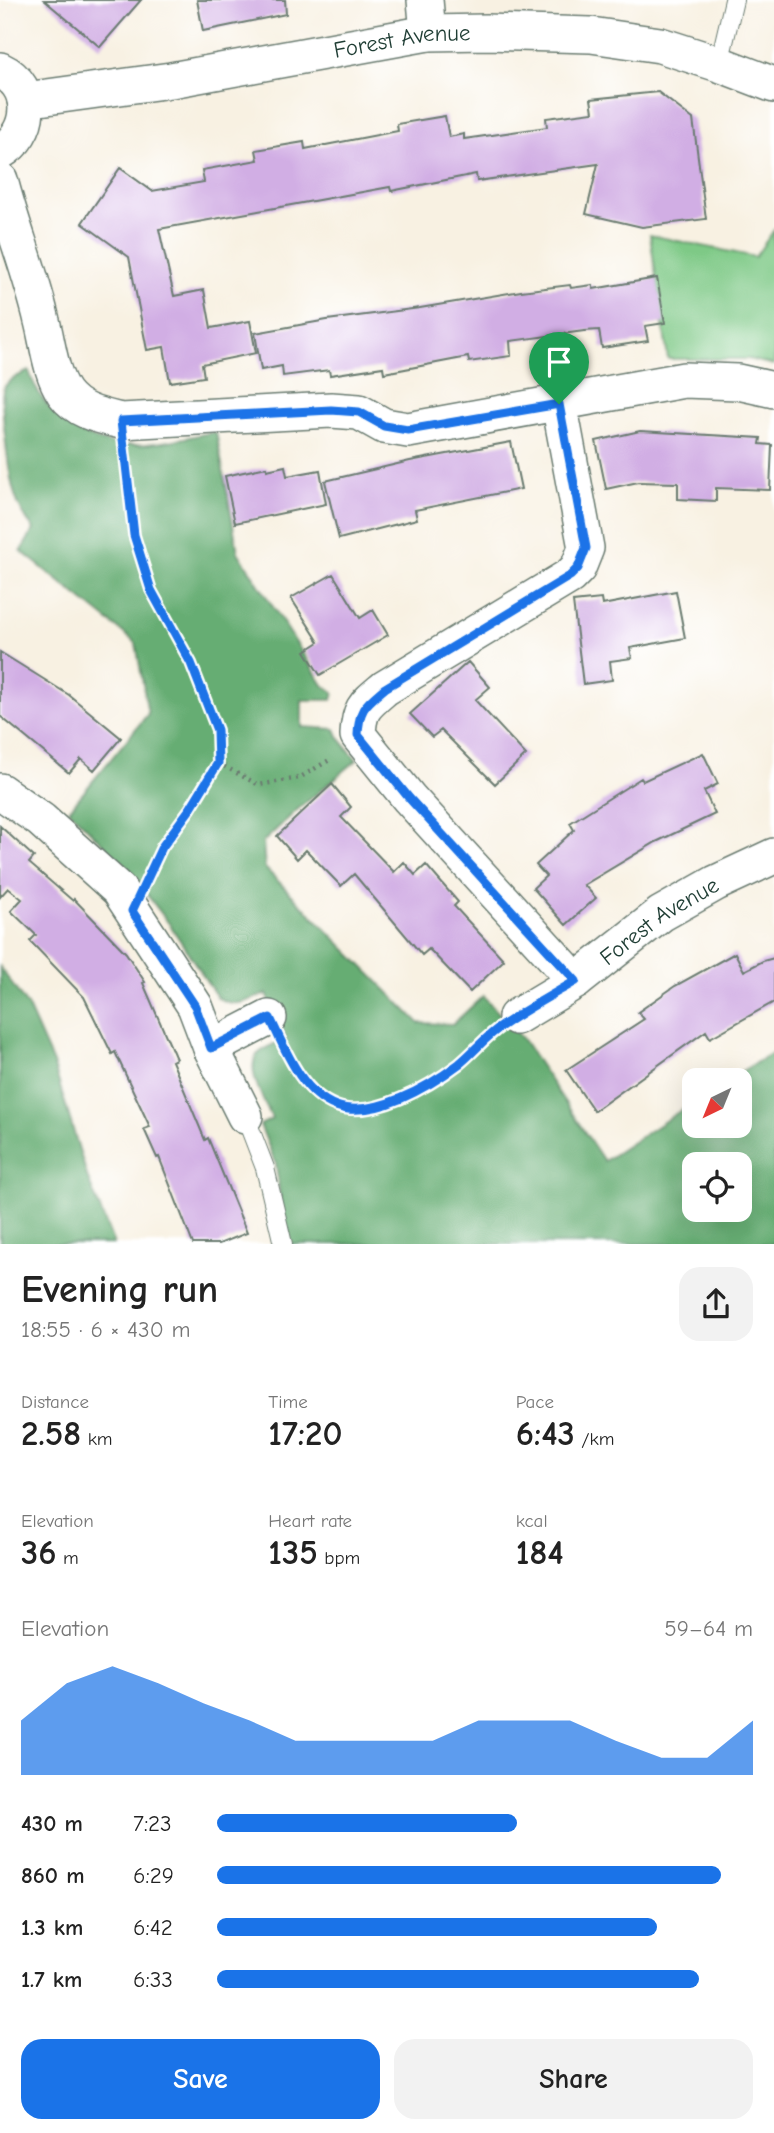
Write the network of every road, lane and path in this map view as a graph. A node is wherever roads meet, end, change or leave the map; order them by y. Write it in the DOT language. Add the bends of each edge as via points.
graph roads {
  1 [pos="734,0"];
  2 [pos="426,17"];
  3 [pos="719,64"];
  4 [pos="0,71"];
  5 [pos="774,85"];
  6 [pos="25,100"];
  7 [pos="0,152"];
  8 [pos="0,180"];
  9 [pos="774,390"];
  10 [pos="559,404"];
  11 [pos="121,421"];
  12 [pos="362,740"];
  13 [pos="218,763"];
  14 [pos="0,791"];
  15 [pos="774,856"];
  16 [pos="132,911"];
  17 [pos="576,981"];
  18 [pos="516,1017"];
  19 [pos="270,1018"];
  20 [pos="211,1048"];
  21 [pos="245,1116"];
  22 [pos="283,1244"];
  1 -- 3 [label="lane"];
  2 -- 3 [label="street, Forest Avenue" via="660,45"];
  2 -- 6 [label="street, Forest Avenue" via="171,80"];
  3 -- 5 [label="street, Forest Avenue"];
  4 -- 6 [label="street" via="19,85"];
  6 -- 7 [label="street" via="21,133"];
  8 -- 11 [label="street" via="48,355 64,392 78,407"];
  9 -- 10 [label="street" via="738,382 684,380"];
  10 -- 11 [label="street" via="408,430 384,426 359,412 331,410"];
  10 -- 12 [label="street" via="586,548 578,568 385,688 364,705 359,716"];
  11 -- 13 [label="path" via="134,535 151,590 191,663 217,730"];
  12 -- 13 [label="path" via="299,778 259,785"];
  12 -- 17 [label="street"];
  13 -- 16 [label="path" via="162,847"];
  14 -- 16 [label="street" via="41,820 119,890"];
  15 -- 17 [label="street, Forest Avenue" via="661,914"];
  16 -- 20 [label="street" via="195,1006"];
  17 -- 18 [label="street, Forest Avenue"];
  18 -- 19 [label="path" via="458,1065 413,1093 384,1105 355,1109 336,1106 315,1093 294,1067"];
  19 -- 20 [label="street"];
  20 -- 21 [label="street"];
  21 -- 22 [label="lane" via="265,1168"];
}
